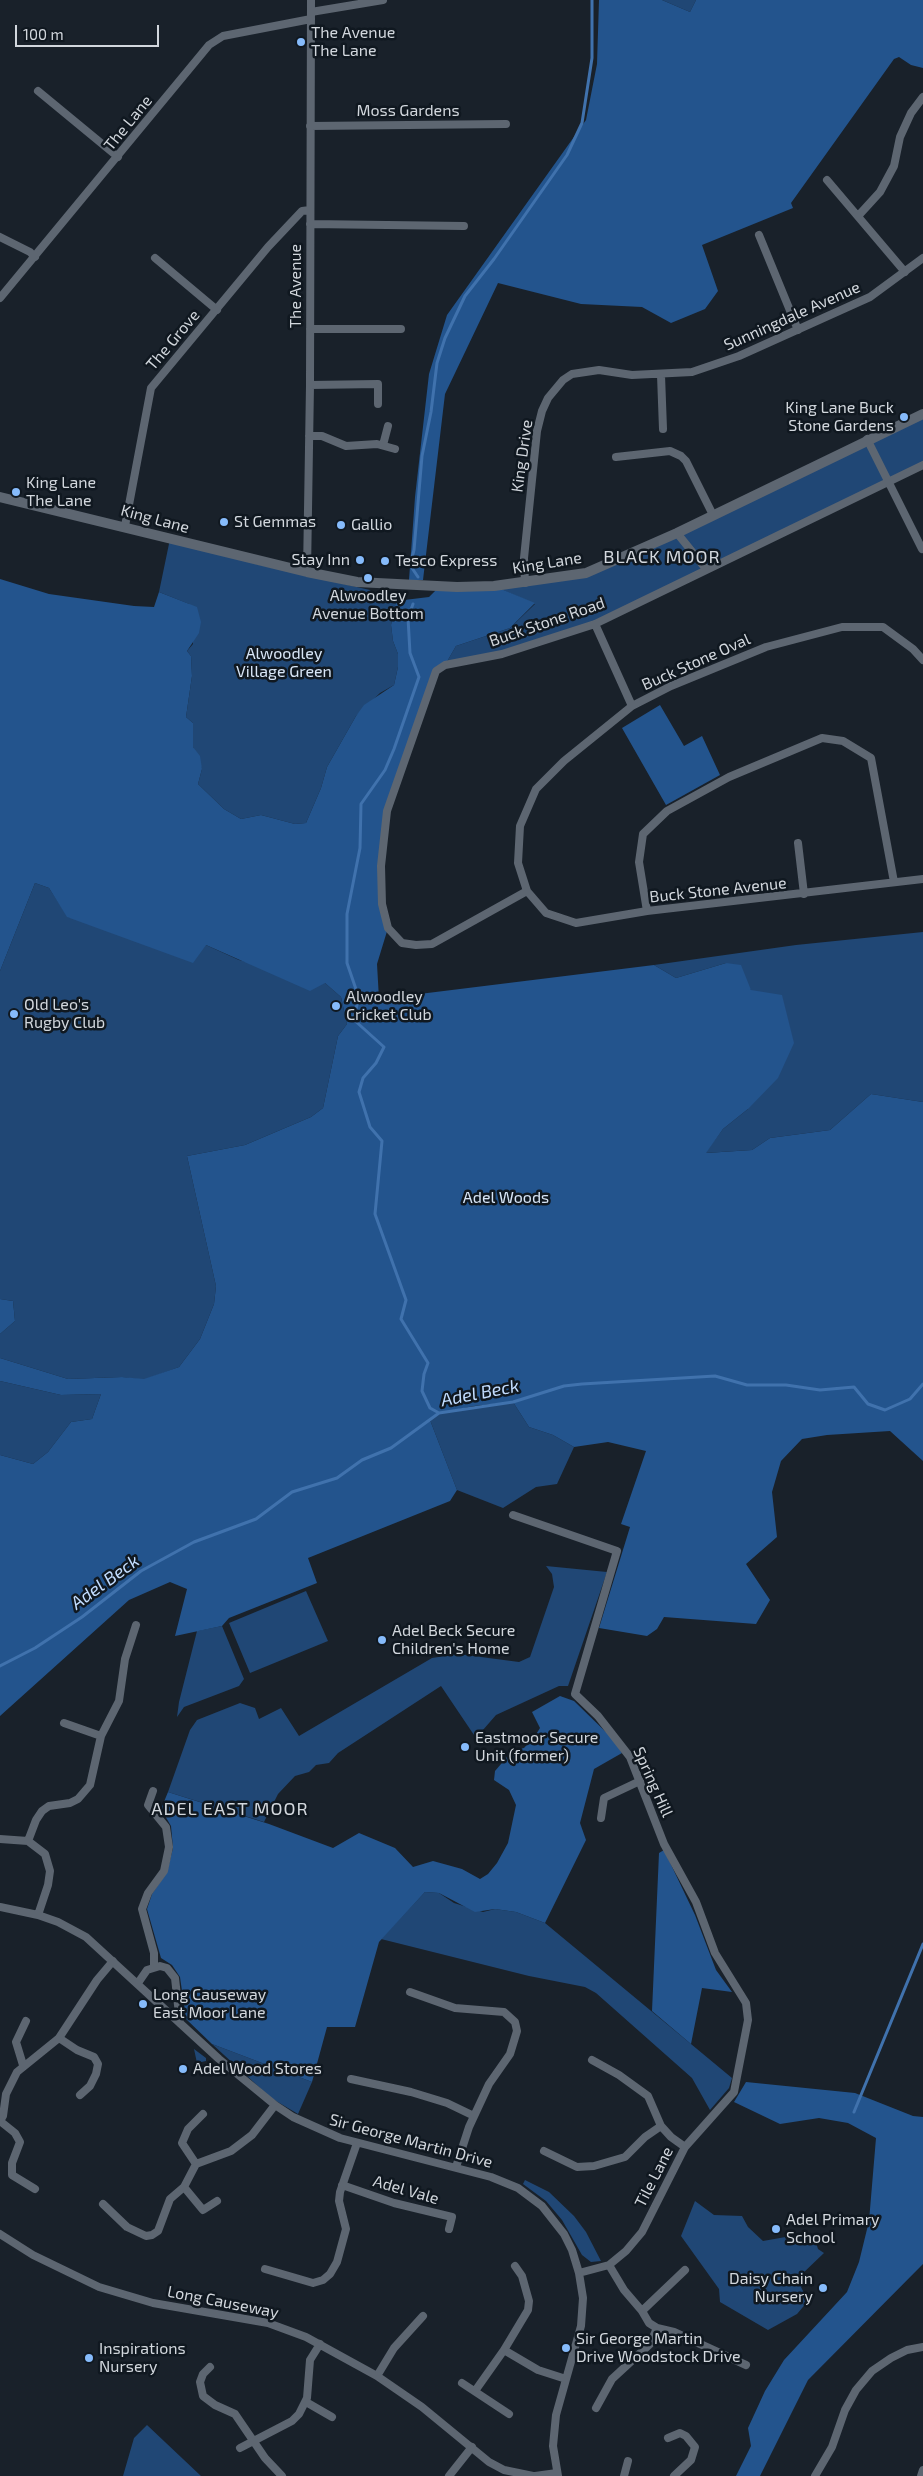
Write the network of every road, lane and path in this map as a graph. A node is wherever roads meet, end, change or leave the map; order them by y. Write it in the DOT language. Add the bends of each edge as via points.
graph roads {
  1 [pos="311,0"];
  2 [pos="384,0"];
  3 [pos="311,16"];
  4 [pos="38,91"];
  5 [pos="923,97"];
  6 [pos="506,124"];
  7 [pos="310,126"];
  8 [pos="118,158"];
  9 [pos="827,180"];
  10 [pos="310,210"];
  11 [pos="859,215"];
  12 [pos="310,224"];
  13 [pos="464,226"];
  14 [pos="759,235"];
  15 [pos="0,237"];
  16 [pos="35,257"];
  17 [pos="155,258"];
  18 [pos="923,258"];
  19 [pos="905,272"];
  20 [pos="0,298"];
  21 [pos="216,310"];
  22 [pos="310,329"];
  23 [pos="400,329"];
  24 [pos="798,330"];
  25 [pos="661,375"];
  26 [pos="310,385"];
  27 [pos="378,404"];
  28 [pos="923,414"];
  29 [pos="388,426"];
  30 [pos="663,429"];
  31 [pos="309,436"];
  32 [pos="867,439"];
  33 [pos="382,445"];
  34 [pos="395,449"];
  35 [pos="616,457"];
  36 [pos="923,465"];
  37 [pos="887,482"];
  38 [pos="0,496"];
  39 [pos="713,515"];
  40 [pos="125,526"];
  41 [pos="677,533"];
  42 [pos="922,549"];
  43 [pos="706,569"];
  44 [pos="307,572"];
  45 [pos="525,583"];
  46 [pos="595,624"];
  47 [pos="923,660"];
  48 [pos="632,706"];
  49 [pos="798,842"];
  50 [pos="923,879"];
  51 [pos="894,882"];
  52 [pos="526,891"];
  53 [pos="804,894"];
  54 [pos="646,911"];
  55 [pos="513,1515"];
  56 [pos="136,1624"];
  57 [pos="64,1723"];
  58 [pos="101,1736"];
  59 [pos="640,1781"];
  60 [pos="153,1791"];
  61 [pos="601,1818"];
  62 [pos="0,1839"];
  63 [pos="28,1841"];
  64 [pos="0,1907"];
  65 [pos="38,1915"];
  66 [pos="113,1961"];
  67 [pos="154,1967"];
  68 [pos="138,1983"];
  69 [pos="410,1992"];
  70 [pos="26,2021"];
  71 [pos="180,2023"];
  72 [pos="59,2038"];
  73 [pos="592,2060"];
  74 [pos="24,2064"];
  75 [pos="738,2076"];
  76 [pos="351,2079"];
  77 [pos="80,2095"];
  78 [pos="274,2106"];
  79 [pos="203,2114"];
  80 [pos="474,2116"];
  81 [pos="0,2121"];
  82 [pos="661,2126"];
  83 [pos="357,2143"];
  84 [pos="685,2147"];
  85 [pos="544,2151"];
  86 [pos="196,2164"];
  87 [pos="456,2167"];
  88 [pos="342,2185"];
  89 [pos="184,2187"];
  90 [pos="35,2189"];
  91 [pos="217,2201"];
  92 [pos="103,2204"];
  93 [pos="449,2229"];
  94 [pos="0,2234"];
  95 [pos="609,2265"];
  96 [pos="515,2266"];
  97 [pos="265,2269"];
  98 [pos="685,2270"];
  99 [pos="579,2272"];
  100 [pos="642,2311"];
  101 [pos="423,2316"];
  102 [pos="657,2328"];
  103 [pos="320,2344"];
  104 [pos="923,2348"];
  105 [pos="504,2350"];
  106 [pos="746,2365"];
  107 [pos="210,2367"];
  108 [pos="377,2376"];
  109 [pos="566,2380"];
  110 [pos="462,2382"];
  111 [pos="475,2391"];
  112 [pos="306,2402"];
  113 [pos="596,2408"];
  114 [pos="509,2414"];
  115 [pos="332,2417"];
  116 [pos="668,2438"];
  117 [pos="254,2441"];
  118 [pos="472,2447"];
  119 [pos="240,2448"];
  120 [pos="628,2461"];
  121 [pos="923,2470"];
  122 [pos="558,2474"];
  123 [pos="282,2476"];
  124 [pos="449,2476"];
  125 [pos="534,2476"];
  126 [pos="624,2476"];
  127 [pos="674,2476"];
  128 [pos="815,2476"];
  129 [pos="921,2476"];
  1 -- 3 [label="street, The Avenue"];
  2 -- 3 [label="street, The Lane"];
  3 -- 7 [label="street, The Avenue"];
  3 -- 8 [label="street, The Lane" via="224,36 209,45"];
  4 -- 8 [label="street"];
  5 -- 11 [label="street" via="900,137 894,166 880,192"];
  6 -- 7 [label="street, Moss Gardens"];
  7 -- 10 [label="street, The Avenue"];
  8 -- 16 [label="street, The Lane"];
  9 -- 11 [label="street"];
  10 -- 12 [label="street, The Avenue"];
  10 -- 21 [label="street, The Grove" via="302,211 268,247"];
  11 -- 19 [label="street"];
  12 -- 13 [label="street"];
  12 -- 22 [label="street, The Avenue"];
  14 -- 24 [label="street"];
  15 -- 16 [label="street"];
  16 -- 20 [label="street, The Lane"];
  17 -- 21 [label="street"];
  18 -- 19 [label="street, Sunningdale Avenue"];
  19 -- 24 [label="street, Sunningdale Avenue" via="870,297"];
  21 -- 40 [label="street, The Grove" via="151,388"];
  22 -- 23 [label="street"];
  22 -- 26 [label="street, The Avenue"];
  24 -- 25 [label="street, Sunningdale Avenue" via="692,372"];
  25 -- 30 [label="street"];
  25 -- 45 [label="street, King Drive" via="586,371 572,374 556,387 536,431 524,558"];
  26 -- 27 [label="street" via="378,384"];
  26 -- 31 [label="street, The Avenue"];
  28 -- 32 [label="street, King Lane"];
  29 -- 33 [label="street"];
  31 -- 33 [label="street" via="322,436 346,446"];
  31 -- 44 [label="street, The Avenue"];
  32 -- 37 [label="street"];
  32 -- 39 [label="street, King Lane"];
  33 -- 34 [label="street"];
  35 -- 39 [label="street" via="670,451 681,456"];
  36 -- 37 [label="street, Buck Stone Road"];
  37 -- 42 [label="street"];
  37 -- 43 [label="street, Buck Stone Road"];
  38 -- 40 [label="street, King Lane"];
  39 -- 41 [label="street, King Lane"];
  40 -- 44 [label="street, King Lane"];
  41 -- 43 [label="street"];
  41 -- 45 [label="street, King Lane" via="586,573"];
  43 -- 46 [label="street, Buck Stone Road"];
  44 -- 45 [label="street, King Lane" via="357,582 457,587"];
  46 -- 48 [label="street"];
  46 -- 52 [label="street, Buck Stone Road" via="502,654 445,664 436,671 387,811 381,866 382,904 388,928 402,943 416,946 432,944"];
  47 -- 48 [label="street, Buck Stone Oval" via="883,627 842,627 766,647 671,686"];
  48 -- 52 [label="street, Buck Stone Oval" via="536,788 520,826 518,863"];
  49 -- 53 [label="street"];
  50 -- 51 [label="street, Buck Stone Avenue"];
  51 -- 53 [label="street, Buck Stone Avenue"];
  51 -- 54 [label="street" via="871,758 843,741 822,738 729,777 667,811 643,834 639,862"];
  52 -- 54 [label="street, Buck Stone Avenue" via="546,913 576,923"];
  53 -- 54 [label="street, Buck Stone Avenue"];
  55 -- 59 [label="street, Spring Hill" via="617,1550 575,1694 626,1751"];
  56 -- 58 [label="street" via="126,1653 116,1710"];
  57 -- 58 [label="street"];
  58 -- 63 [label="street" via="86,1793 70,1803 49,1806 42,1811"];
  59 -- 61 [label="street" via="604,1798"];
  59 -- 75 [label="street, Spring Hill" via="664,1844 696,1902 715,1953 746,2003 748,2020"];
  60 -- 67 [label="street" via="148,1806 166,1827 169,1848 164,1871 148,1893 142,1909 154,1953"];
  62 -- 63 [label="street"];
  63 -- 65 [label="street" via="45,1854 50,1871"];
  64 -- 65 [label="street, Sir George Martin Drive"];
  65 -- 66 [label="street, Sir George Martin Drive" via="86,1937"];
  66 -- 68 [label="street, Sir George Martin Drive"];
  66 -- 72 [label="street"];
  67 -- 68 [label="street" via="147,1970"];
  67 -- 71 [label="street" via="167,1968 175,1978"];
  68 -- 71 [label="street, Sir George Martin Drive"];
  69 -- 80 [label="street" via="455,2008 504,2012 515,2022 517,2031 510,2054 489,2084"];
  70 -- 74 [label="street" via="16,2042"];
  71 -- 78 [label="street, Sir George Martin Drive"];
  72 -- 74 [label="street"];
  72 -- 77 [label="street" via="94,2057 98,2064 90,2086"];
  73 -- 82 [label="street" via="648,2096"];
  74 -- 81 [label="street" via="10,2081"];
  75 -- 84 [label="street, Tile Lane" via="734,2092 727,2102"];
  76 -- 80 [label="street" via="411,2092 447,2103"];
  78 -- 83 [label="street, Sir George Martin Drive" via="320,2131"];
  78 -- 86 [label="street" via="252,2136 231,2151"];
  79 -- 86 [label="street" via="188,2129 182,2143"];
  80 -- 87 [label="street"];
  81 -- 90 [label="street" via="15,2133 20,2142 12,2163 12,2175"];
  82 -- 84 [label="street"];
  82 -- 85 [label="street" via="645,2136 625,2157 594,2166 577,2167"];
  83 -- 87 [label="street, Sir George Martin Drive"];
  83 -- 88 [label="street"];
  84 -- 95 [label="street, Tile Lane" via="642,2232"];
  86 -- 89 [label="street"];
  87 -- 99 [label="street, Sir George Martin Drive" via="507,2182 542,2206 564,2234"];
  88 -- 93 [label="street, Adel Vale" via="394,2204 452,2217"];
  88 -- 97 [label="street" via="340,2201 346,2229 337,2262 330,2274 312,2283"];
  89 -- 91 [label="street" via="203,2210"];
  89 -- 92 [label="street" via="170,2199 158,2230 152,2235 146,2236 127,2227"];
  94 -- 103 [label="street, Long Causeway" via="34,2255 100,2287 153,2303 268,2322"];
  95 -- 99 [label="street, Tile Lane"];
  95 -- 100 [label="street"];
  96 -- 105 [label="street" via="522,2276 528,2310"];
  98 -- 100 [label="street"];
  99 -- 109 [label="street, Sir George Martin Drive" via="583,2298 581,2326"];
  100 -- 102 [label="street" via="649,2323"];
  101 -- 108 [label="street" via="394,2348"];
  102 -- 106 [label="street" via="674,2332"];
  102 -- 113 [label="street" via="650,2344 612,2379"];
  103 -- 108 [label="street, Long Causeway"];
  103 -- 112 [label="street" via="308,2369"];
  104 -- 128 [label="street" via="907,2350 891,2358 856,2390 832,2447"];
  105 -- 109 [label="street" via="538,2370"];
  105 -- 111 [label="street"];
  107 -- 117 [label="street" via="200,2382 203,2396 235,2414"];
  108 -- 118 [label="street, Long Causeway"];
  109 -- 122 [label="street, Sir George Martin Drive" via="556,2415 553,2446"];
  110 -- 111 [label="street"];
  111 -- 114 [label="street"];
  112 -- 115 [label="street"];
  112 -- 117 [label="street" via="292,2421"];
  116 -- 127 [label="street" via="680,2433 695,2447 691,2460"];
  117 -- 119 [label="street"];
  117 -- 123 [label="street"];
  118 -- 124 [label="street"];
  118 -- 125 [label="street, Long Causeway" via="504,2470"];
  120 -- 126 [label="street"];
  121 -- 129 [label="street"];
  122 -- 125 [label="street, Long Causeway"];
}
